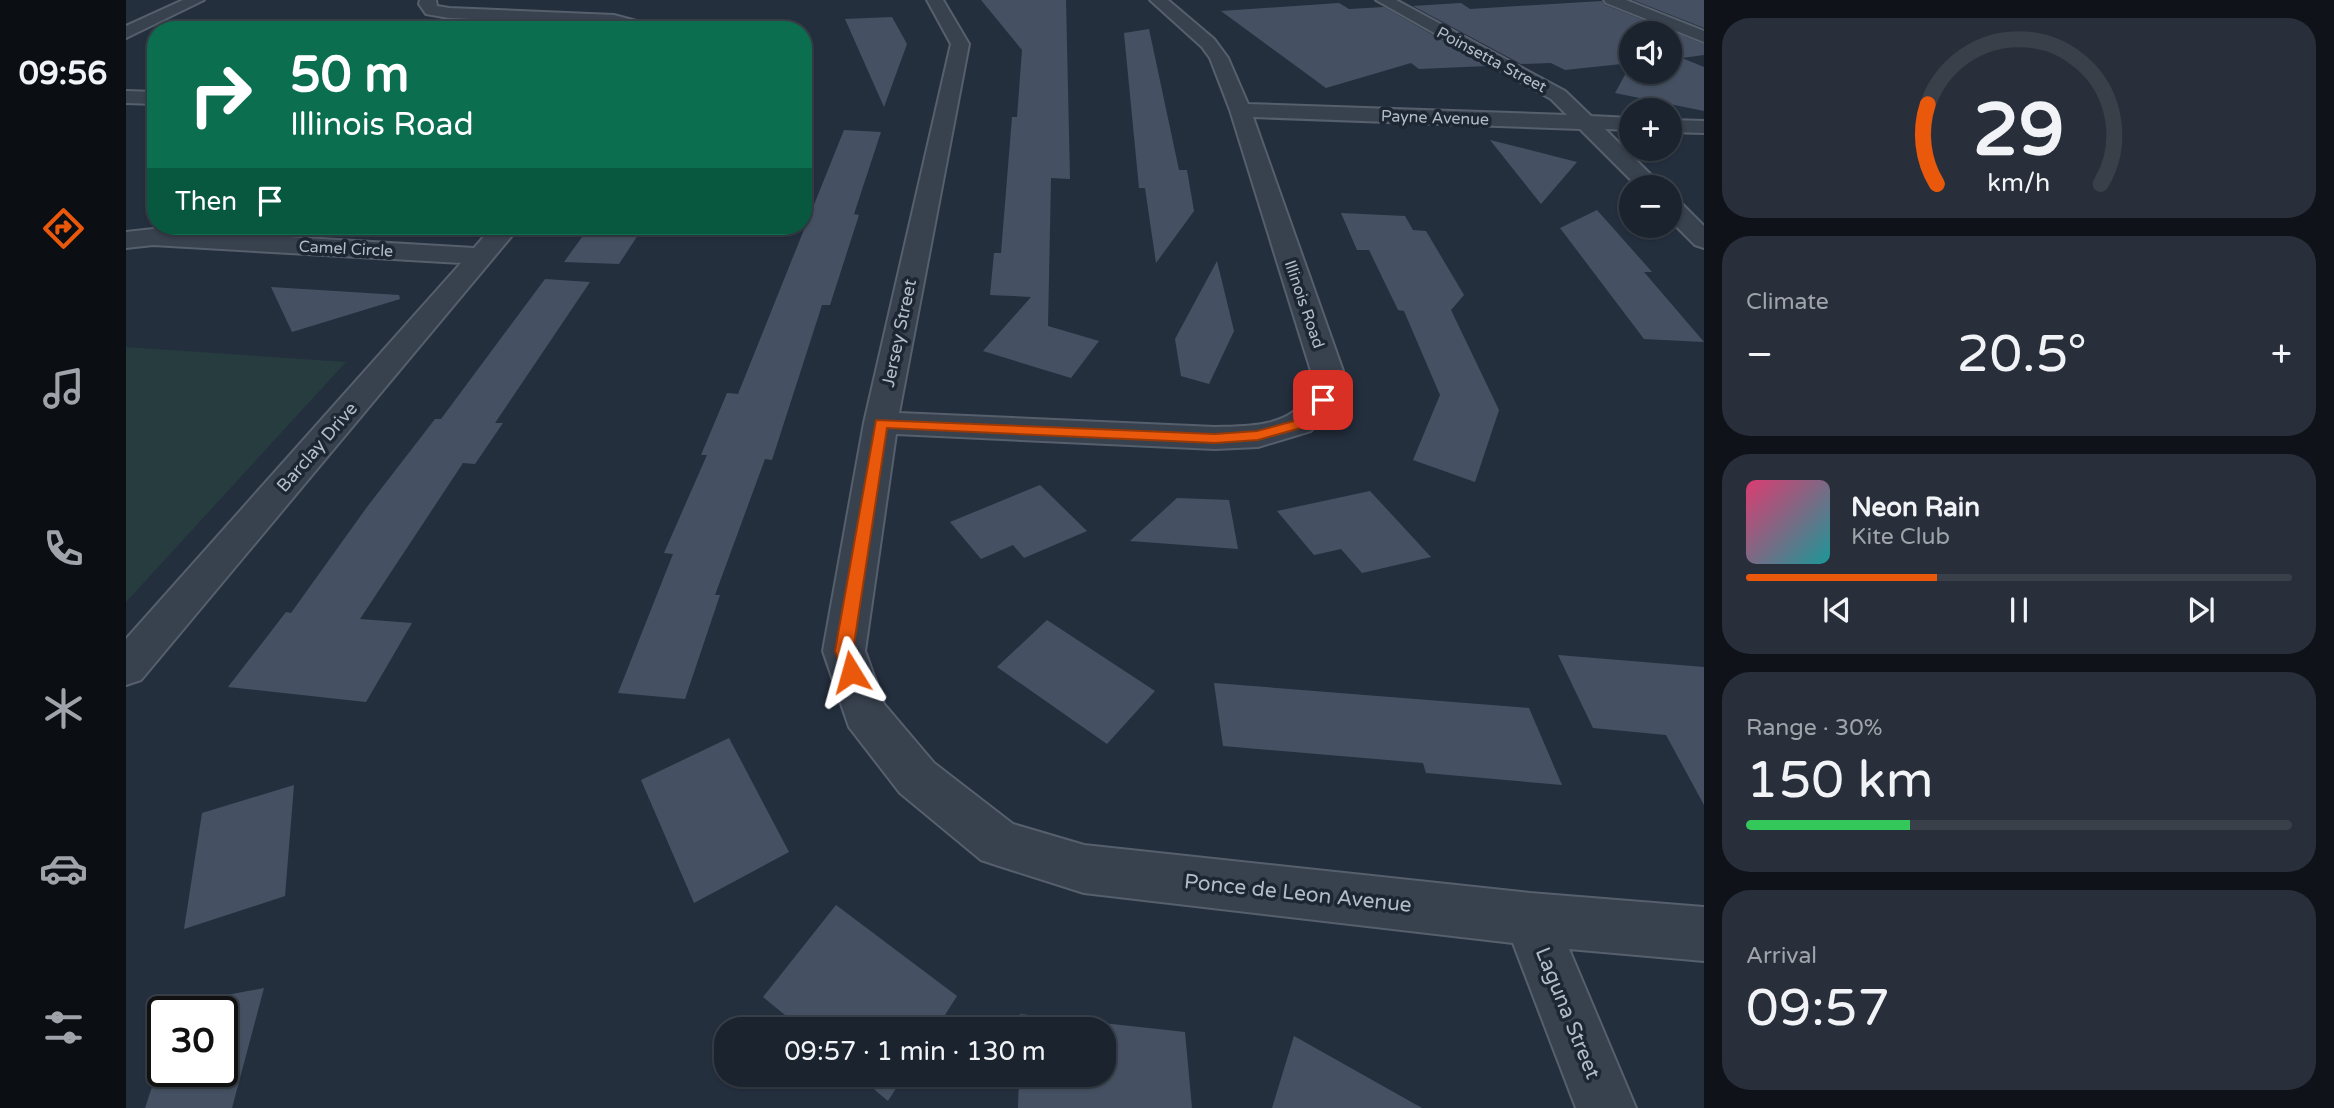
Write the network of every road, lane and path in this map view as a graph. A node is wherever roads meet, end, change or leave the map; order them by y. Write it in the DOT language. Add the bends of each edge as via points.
graph roads {
  1 [pos="196,0"];
  2 [pos="428,0"];
  3 [pos="935,0"];
  4 [pos="1158,0"];
  5 [pos="1384,0"];
  6 [pos="1612,0"];
  7 [pos="151,21"];
  8 [pos="618,21"];
  9 [pos="147,23"];
  10 [pos="126,33"];
  11 [pos="1704,37"];
  12 [pos="126,97"];
  13 [pos="147,98"];
  14 [pos="1240,110"];
  15 [pos="1586,123"];
  16 [pos="1619,124"];
  17 [pos="1682,126"];
  18 [pos="1704,127"];
  19 [pos="1639,175"];
  20 [pos="1682,218"];
  21 [pos="500,235"];
  22 [pos="126,240"];
  23 [pos="1704,240"];
  24 [pos="482,256"];
  25 [pos="881,423"];
  26 [pos="126,668"];
  27 [pos="917,778"];
  28 [pos="1530,919"];
  29 [pos="1704,934"];
  30 [pos="1606,1108"];
  1 -- 7 [label="street"];
  2 -- 8 [label="street" via="432,10 449,13"];
  3 -- 25 [label="street, Jersey Street" via="960,44"];
  4 -- 14 [label="street, Illinois Road" via="1214,50"];
  5 -- 15 [label="street, Poinsetta Street" via="1558,95"];
  6 -- 11 [label="street"];
  9 -- 10 [label="street"];
  12 -- 13 [label="street"];
  14 -- 15 [label="street, Payne Avenue"];
  14 -- 25 [label="street, Illinois Road" via="1328,371 1323,400 1299,424 1258,436 1215,438"];
  15 -- 16 [label="street, Payne Avenue"];
  15 -- 19 [label="street, Poinsetta Street"];
  17 -- 18 [label="street"];
  20 -- 23 [label="street"];
  21 -- 24 [label="street, Barclay Drive"];
  22 -- 24 [label="street, Camel Circle" via="153,237"];
  24 -- 26 [label="street, Barclay Drive"];
  25 -- 27 [label="street, Jersey Street" via="844,651 865,714"];
  27 -- 28 [label="street, Ponce de Leon Avenue" via="999,843 1084,869"];
  28 -- 29 [label="street, Ponce de Leon Avenue"];
  28 -- 30 [label="street, Laguna Street"];
}
